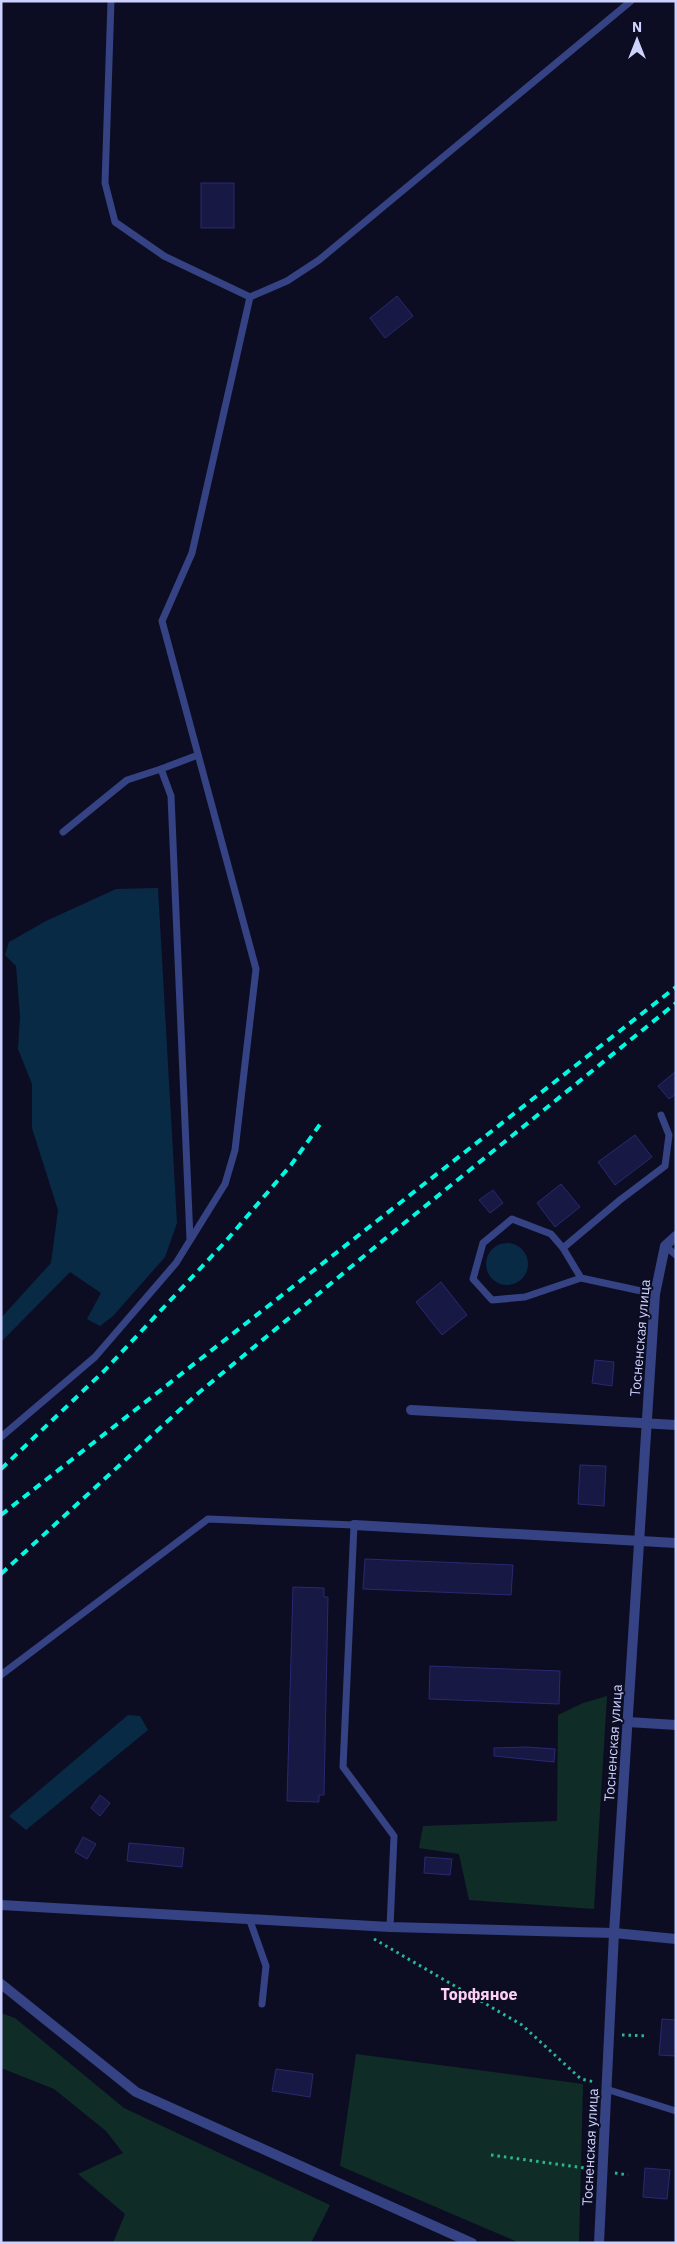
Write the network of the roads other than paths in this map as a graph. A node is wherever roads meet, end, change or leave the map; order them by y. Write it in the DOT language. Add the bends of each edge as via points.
graph roads {
  1 [pos="111,1"];
  2 [pos="631,1"];
  3 [pos="250,297"];
  4 [pos="198,755"];
  5 [pos="162,769"];
  6 [pos="63,832"];
  7 [pos="661,1115"];
  8 [pos="676,1236"];
  9 [pos="190,1239"];
  10 [pos="665,1246"];
  11 [pos="563,1248"];
  12 [pos="676,1255"];
  13 [pos="581,1278"];
  14 [pos="655,1294"];
  15 [pos="411,1410"];
  16 [pos="646,1424"];
  17 [pos="676,1425"];
  18 [pos="1,1437"];
  19 [pos="354,1525"];
  20 [pos="639,1542"];
  21 [pos="676,1544"];
  22 [pos="1,1674"];
  23 [pos="628,1722"];
  24 [pos="676,1725"];
  25 [pos="1,1905"];
  26 [pos="249,1918"];
  27 [pos="390,1926"];
  28 [pos="614,1933"];
  29 [pos="676,1939"];
  30 [pos="1,1984"];
  31 [pos="262,2004"];
  32 [pos="606,2089"];
  33 [pos="676,2111"];
  34 [pos="472,2243"];
  35 [pos="600,2243"];
  1 -- 3 [label="lane" via="104,183 115,222 164,256"];
  2 -- 3 [label="lane" via="319,260 287,281"];
  3 -- 4 [label="lane" via="192,553 162,621"];
  4 -- 5 [label="lane"];
  4 -- 9 [label="lane" via="256,969 235,1150 225,1184"];
  5 -- 6 [label="lane" via="127,780"];
  5 -- 9 [label="lane" via="171,796"];
  7 -- 11 [label="lane" via="669,1135 665,1166"];
  8 -- 10 [label="street"];
  9 -- 18 [label="lane" via="176,1262 95,1357"];
  10 -- 12 [label="lane"];
  10 -- 14 [label="street, Тосненская улица"];
  11 -- 13 [label="lane"];
  11 -- 13 [label="lane" via="551,1234 512,1219 483,1243 474,1279 492,1300 525,1297"];
  13 -- 14 [label="lane"];
  14 -- 16 [label="street, Тосненская улица"];
  15 -- 16 [label="street"];
  16 -- 17 [label="street"];
  16 -- 20 [label="street, Тосненская улица"];
  19 -- 20 [label="street"];
  19 -- 22 [label="lane" via="208,1519"];
  19 -- 27 [label="lane" via="343,1767 394,1836"];
  20 -- 21 [label="street"];
  20 -- 23 [label="street, Тосненская улица"];
  23 -- 24 [label="street"];
  23 -- 28 [label="street, Тосненская улица"];
  25 -- 26 [label="street"];
  26 -- 27 [label="street"];
  26 -- 31 [label="lane" via="266,1966"];
  27 -- 28 [label="street"];
  28 -- 29 [label="street"];
  28 -- 32 [label="street, Тосненская улица"];
  30 -- 34 [label="street" via="136,2092"];
  32 -- 33 [label="lane"];
  32 -- 35 [label="street, Тосненская улица"];
}
